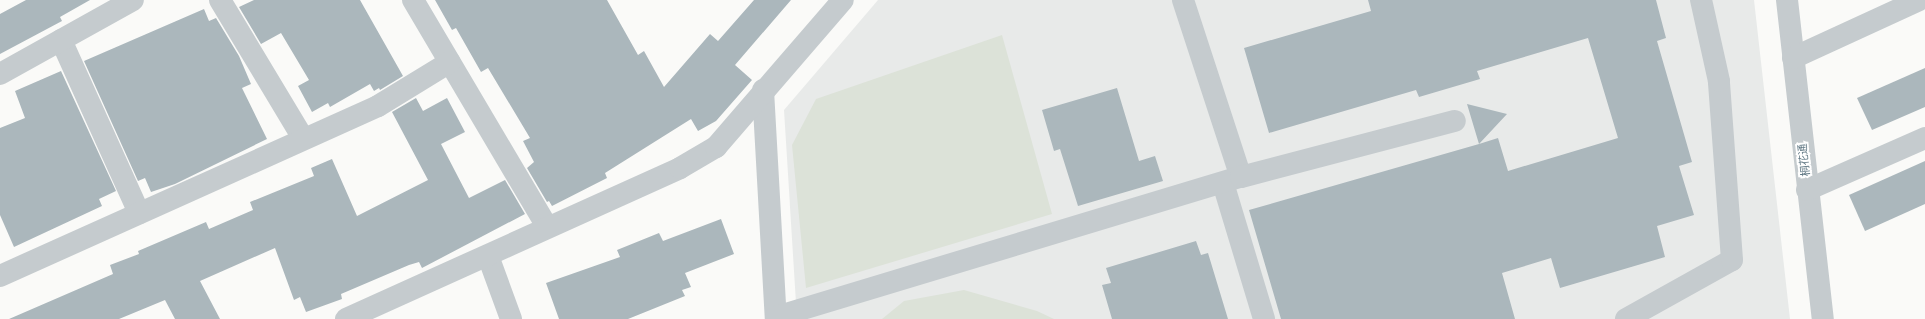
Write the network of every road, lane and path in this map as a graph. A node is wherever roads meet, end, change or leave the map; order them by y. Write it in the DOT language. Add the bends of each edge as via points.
graph roads {
  1 [pos="133,0"];
  2 [pos="220,0"];
  3 [pos="413,0"];
  4 [pos="843,0"];
  5 [pos="1183,0"];
  6 [pos="1701,0"];
  7 [pos="1787,0"];
  8 [pos="1919,0"];
  9 [pos="61,40"];
  10 [pos="1793,58"];
  11 [pos="450,62"];
  12 [pos="0,74"];
  13 [pos="763,90"];
  14 [pos="1455,121"];
  15 [pos="303,138"];
  16 [pos="1925,138"];
  17 [pos="1232,180"];
  18 [pos="1807,190"];
  19 [pos="139,214"];
  20 [pos="547,227"];
  21 [pos="488,256"];
  22 [pos="0,276"];
  23 [pos="776,318"];
  24 [pos="346,319"];
  25 [pos="511,319"];
  26 [pos="1264,319"];
  27 [pos="1626,319"];
  28 [pos="1823,319"];
  1 -- 9 [label="street"];
  2 -- 15 [label="street"];
  3 -- 11 [label="street"];
  4 -- 13 [label="street"];
  5 -- 17 [label="street"];
  6 -- 27 [label="street" via="1719,82 1732,260"];
  7 -- 10 [label="street, 桐花通"];
  8 -- 10 [label="street"];
  9 -- 12 [label="street"];
  9 -- 19 [label="street"];
  10 -- 18 [label="street, 桐花通"];
  11 -- 15 [label="street" via="378,106"];
  11 -- 20 [label="street"];
  13 -- 20 [label="street" via="716,147 680,168"];
  13 -- 23 [label="street"];
  14 -- 17 [label="street"];
  15 -- 19 [label="street"];
  16 -- 18 [label="street"];
  17 -- 23 [label="street"];
  17 -- 26 [label="street"];
  18 -- 28 [label="street, 桐花通"];
  19 -- 22 [label="street"];
  20 -- 21 [label="street"];
  21 -- 24 [label="street"];
  21 -- 25 [label="street"];
}
